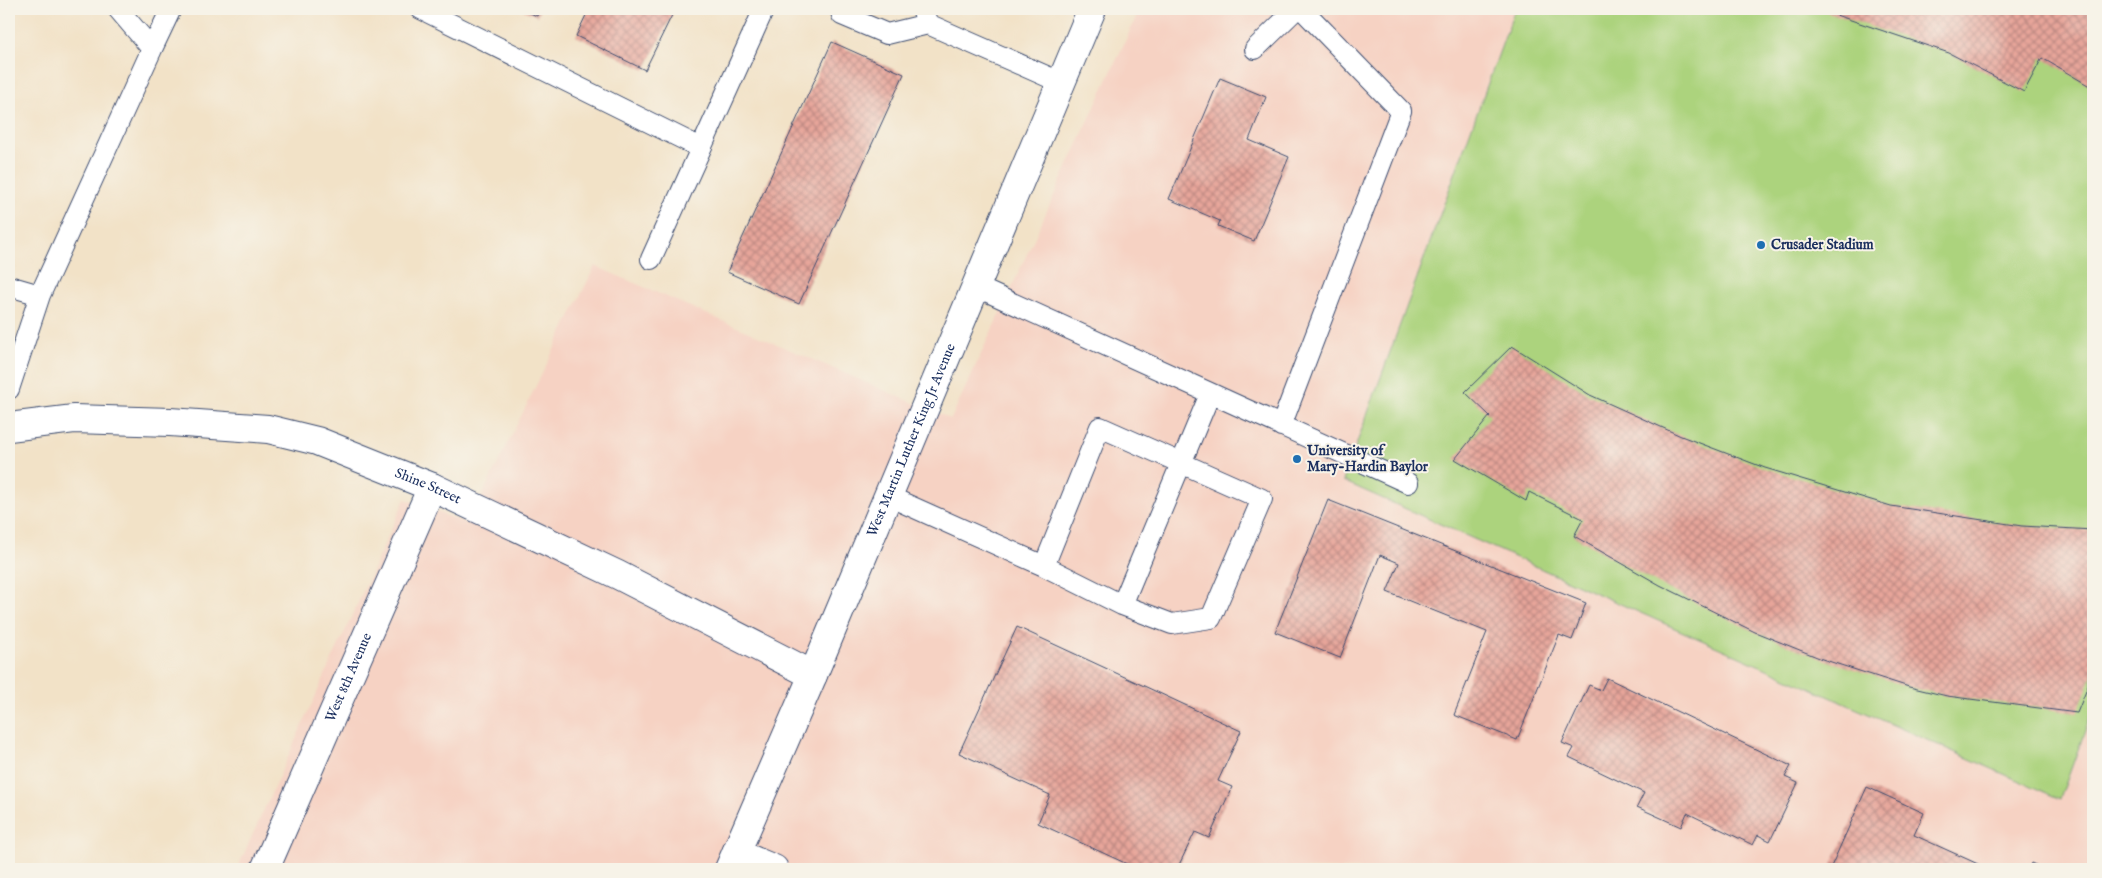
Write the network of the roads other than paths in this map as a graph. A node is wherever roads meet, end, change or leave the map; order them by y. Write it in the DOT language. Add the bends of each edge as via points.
graph roads {
  1 [pos="118,9"];
  2 [pos="171,9"];
  3 [pos="421,9"];
  4 [pos="764,9"];
  5 [pos="840,9"];
  6 [pos="1092,9"];
  7 [pos="1296,9"];
  8 [pos="1302,9"];
  9 [pos="925,17"];
  10 [pos="152,49"];
  11 [pos="1254,49"];
  12 [pos="1062,83"];
  13 [pos="701,148"];
  14 [pos="651,259"];
  15 [pos="9,286"];
  16 [pos="977,287"];
  17 [pos="40,295"];
  18 [pos="9,389"];
  19 [pos="1210,394"];
  20 [pos="1281,426"];
  21 [pos="9,427"];
  22 [pos="1181,462"];
  23 [pos="1408,484"];
  24 [pos="432,487"];
  25 [pos="888,496"];
  26 [pos="1044,566"];
  27 [pos="1122,605"];
  28 [pos="813,675"];
  29 [pos="732,861"];
  30 [pos="265,869"];
  31 [pos="774,869"];
  1 -- 10 [label="lane"];
  2 -- 10 [label="lane"];
  3 -- 13 [label="lane"];
  4 -- 13 [label="lane"];
  5 -- 9 [label="lane" via="842,15 887,34"];
  6 -- 12 [label="street, West Martin Luther King Jr Avenue"];
  7 -- 11 [label="lane"];
  8 -- 20 [label="lane" via="1401,111"];
  9 -- 12 [label="lane"];
  10 -- 17 [label="lane"];
  12 -- 16 [label="street, West Martin Luther King Jr Avenue"];
  13 -- 14 [label="lane"];
  15 -- 17 [label="lane"];
  16 -- 19 [label="lane"];
  16 -- 25 [label="street, West Martin Luther King Jr Avenue"];
  17 -- 18 [label="lane"];
  19 -- 20 [label="lane"];
  19 -- 22 [label="lane"];
  20 -- 23 [label="lane"];
  21 -- 24 [label="street, Shine Street" via="74,419 268,429 317,441"];
  22 -- 26 [label="lane" via="1100,427"];
  22 -- 27 [label="lane"];
  22 -- 27 [label="lane" via="1262,499 1211,618 1172,624"];
  24 -- 28 [label="street, Shine Street" via="618,575"];
  24 -- 30 [label="street, West 8th Avenue"];
  25 -- 26 [label="lane"];
  25 -- 28 [label="street, West Martin Luther King Jr Avenue"];
  26 -- 27 [label="lane"];
  28 -- 29 [label="street, West Martin Luther King Jr Avenue"];
  29 -- 31 [label="street"];
}
